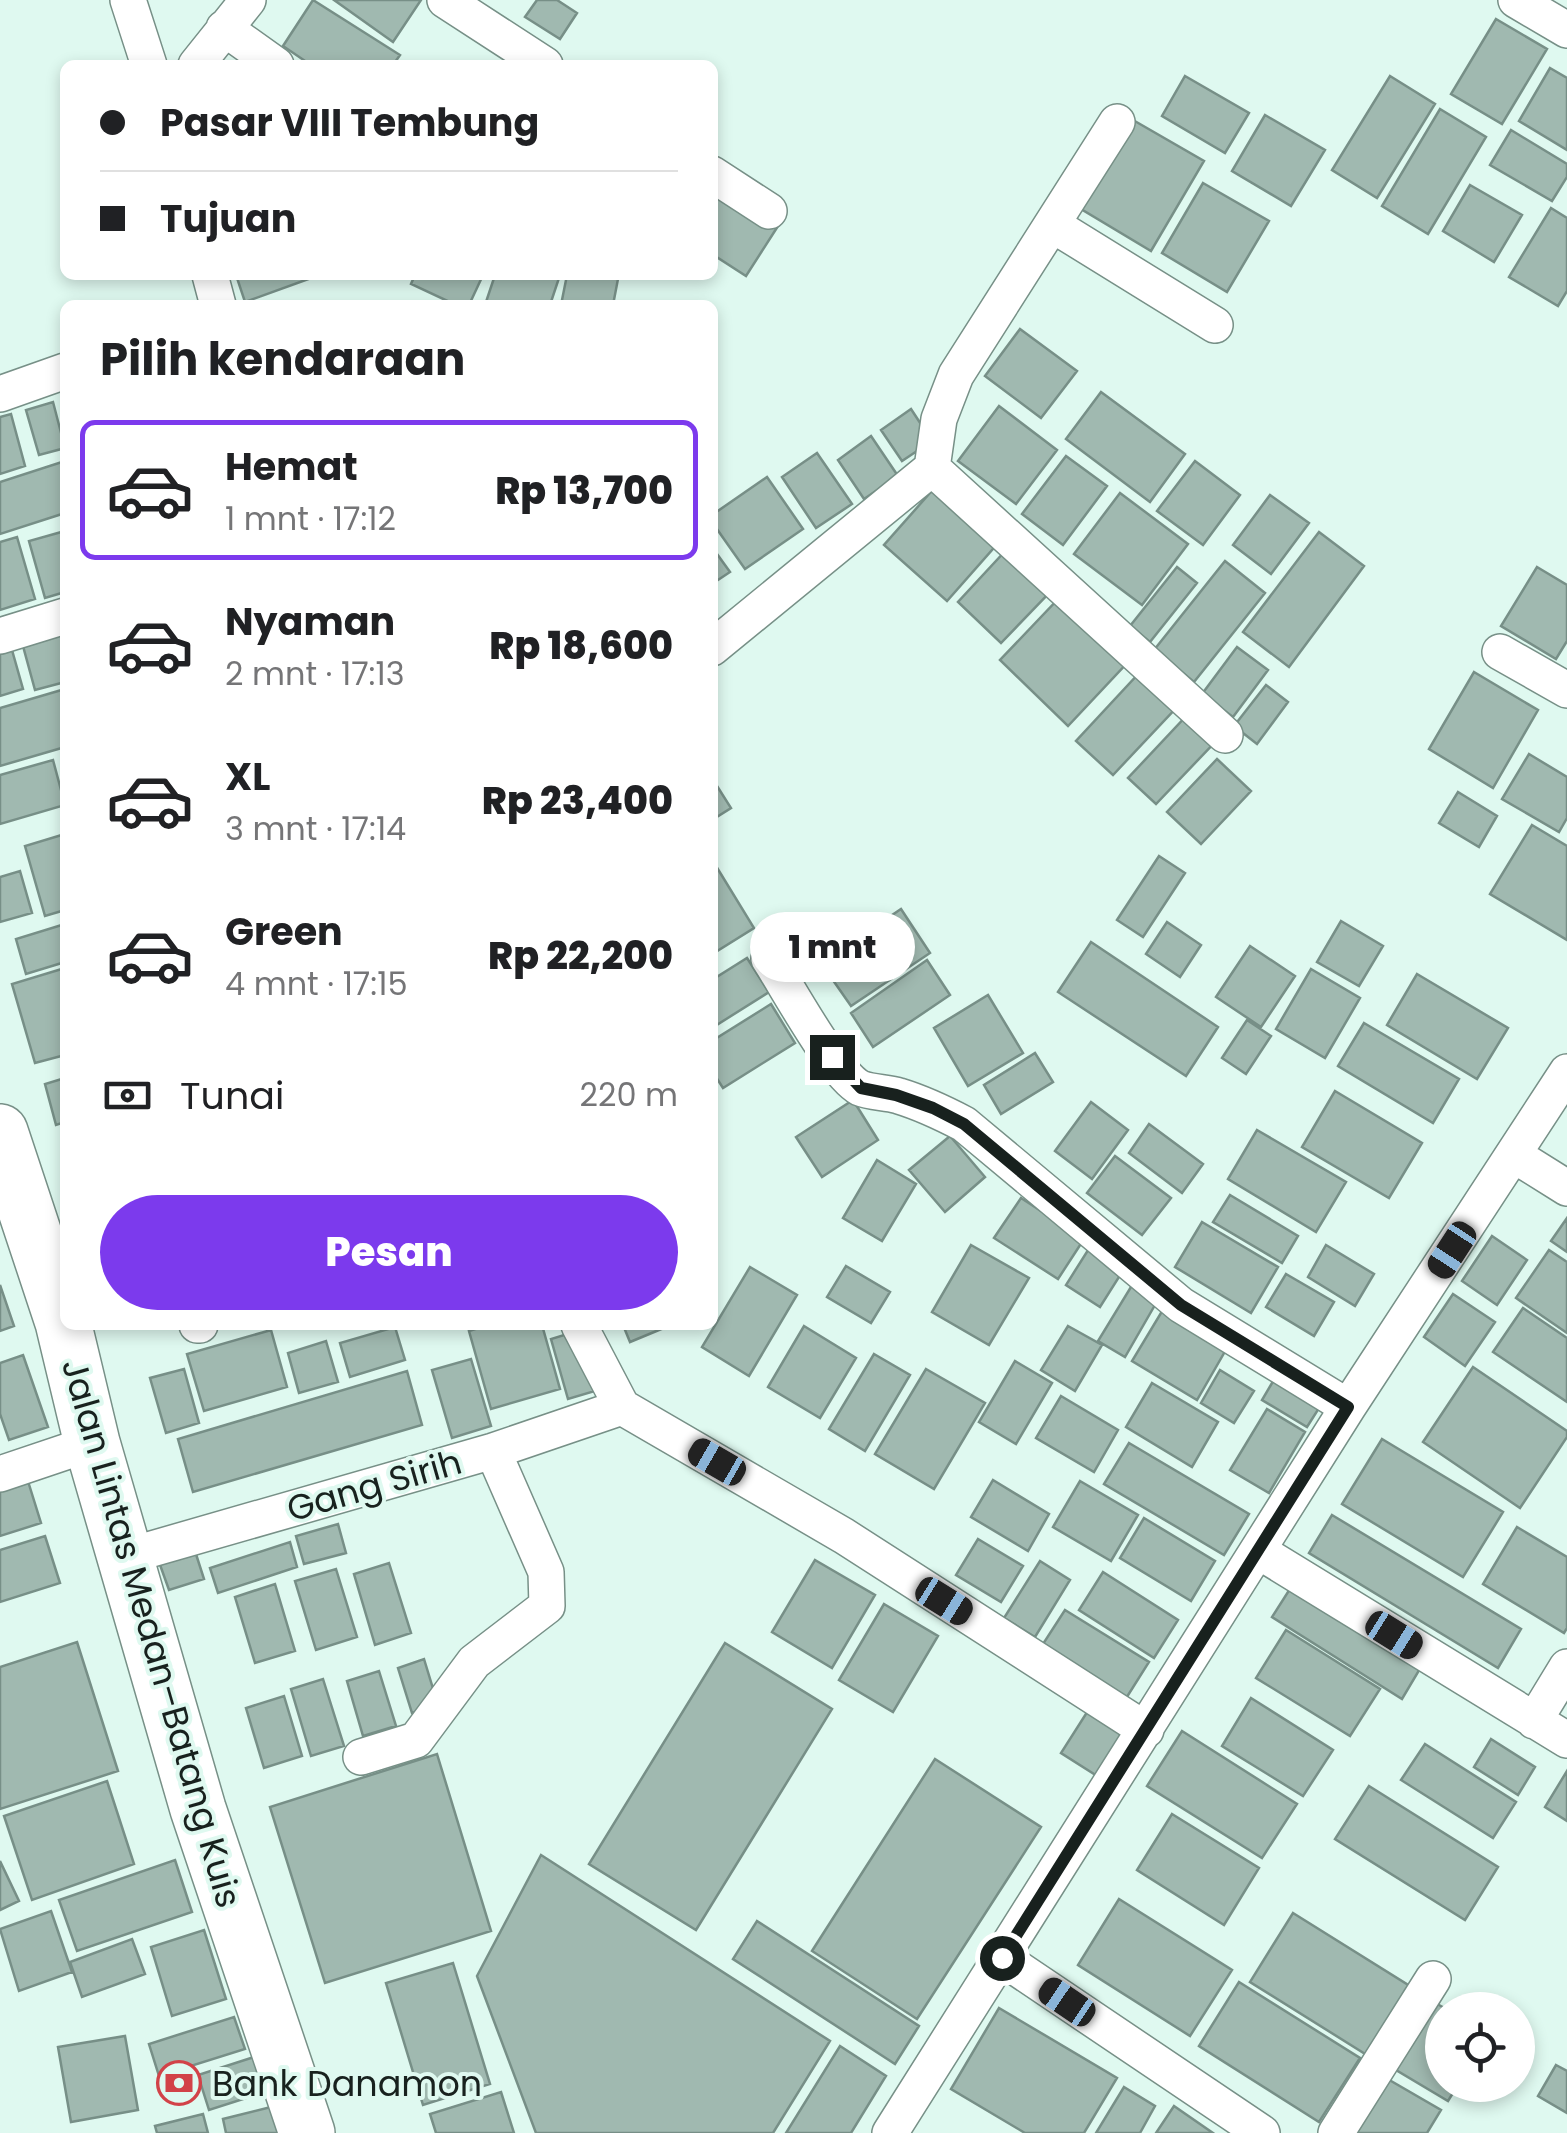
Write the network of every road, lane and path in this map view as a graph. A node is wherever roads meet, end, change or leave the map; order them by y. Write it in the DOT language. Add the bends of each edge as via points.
graph roads {
  1 [pos="128,0"];
  2 [pos="248,0"];
  3 [pos="446,0"];
  4 [pos="1516,0"];
  5 [pos="224,28"];
  6 [pos="1567,30"];
  7 [pos="147,60"];
  8 [pos="200,60"];
  9 [pos="269,60"];
  10 [pos="537,60"];
  11 [pos="1117,122"];
  12 [pos="718,178"];
  13 [pos="770,212"];
  14 [pos="1053,225"];
  15 [pos="1215,324"];
  16 [pos="60,373"];
  17 [pos="0,394"];
  18 [pos="932,468"];
  19 [pos="60,618"];
  20 [pos="0,636"];
  21 [pos="718,643"];
  22 [pos="1500,652"];
  23 [pos="1567,690"];
  24 [pos="1225,734"];
  25 [pos="769,959"];
  26 [pos="1561,1093"];
  27 [pos="0,1132"];
  28 [pos="1514,1155"];
  29 [pos="1567,1188"];
  30 [pos="60,1309"];
  31 [pos="66,1330"];
  32 [pos="582,1330"];
  33 [pos="622,1407"];
  34 [pos="1348,1407"];
  35 [pos="92,1443"];
  36 [pos="493,1451"];
  37 [pos="0,1474"];
  38 [pos="1260,1552"];
  39 [pos="124,1558"];
  40 [pos="1567,1667"];
  41 [pos="1534,1721"];
  42 [pos="1146,1730"];
  43 [pos="1567,1740"];
  44 [pos="361,1757"];
  45 [pos="1002,1958"];
  46 [pos="1433,1979"];
  47 [pos="307,2133"];
  48 [pos="890,2133"];
  49 [pos="1262,2133"];
  50 [pos="1336,2133"];
  1 -- 7 [label="street"];
  2 -- 5 [label="street"];
  3 -- 10 [label="street"];
  4 -- 6 [label="street"];
  5 -- 8 [label="street"];
  5 -- 9 [label="street"];
  11 -- 14 [label="street"];
  12 -- 13 [label="street"];
  14 -- 15 [label="street"];
  14 -- 18 [label="street" via="956,376 939,419"];
  16 -- 17 [label="street"];
  18 -- 21 [label="street"];
  18 -- 24 [label="street"];
  19 -- 20 [label="street"];
  22 -- 23 [label="street"];
  25 -- 34 [label="street" via="832,1057 861,1088 964,1124 1181,1305"];
  26 -- 28 [label="street"];
  27 -- 30 [label="highway, Jalan Lintas Medan–Batang Kuis"];
  28 -- 29 [label="street"];
  28 -- 34 [label="street"];
  31 -- 35 [label="highway, Jalan Lintas Medan–Batang Kuis"];
  32 -- 33 [label="street"];
  33 -- 36 [label="street, Gang Sirih"];
  33 -- 42 [label="street" via="844,1536"];
  34 -- 38 [label="street"];
  35 -- 37 [label="street"];
  35 -- 39 [label="highway, Jalan Lintas Medan–Batang Kuis"];
  36 -- 39 [label="street, Gang Sirih"];
  36 -- 44 [label="street" via="546,1572 547,1606 474,1662 416,1740"];
  38 -- 41 [label="street"];
  38 -- 42 [label="street"];
  39 -- 47 [label="highway, Jalan Lintas Medan–Batang Kuis" via="198,1809"];
  40 -- 41 [label="street"];
  41 -- 43 [label="street"];
  42 -- 45 [label="street"];
  45 -- 48 [label="street"];
  45 -- 49 [label="street"];
  46 -- 50 [label="street"];
}
